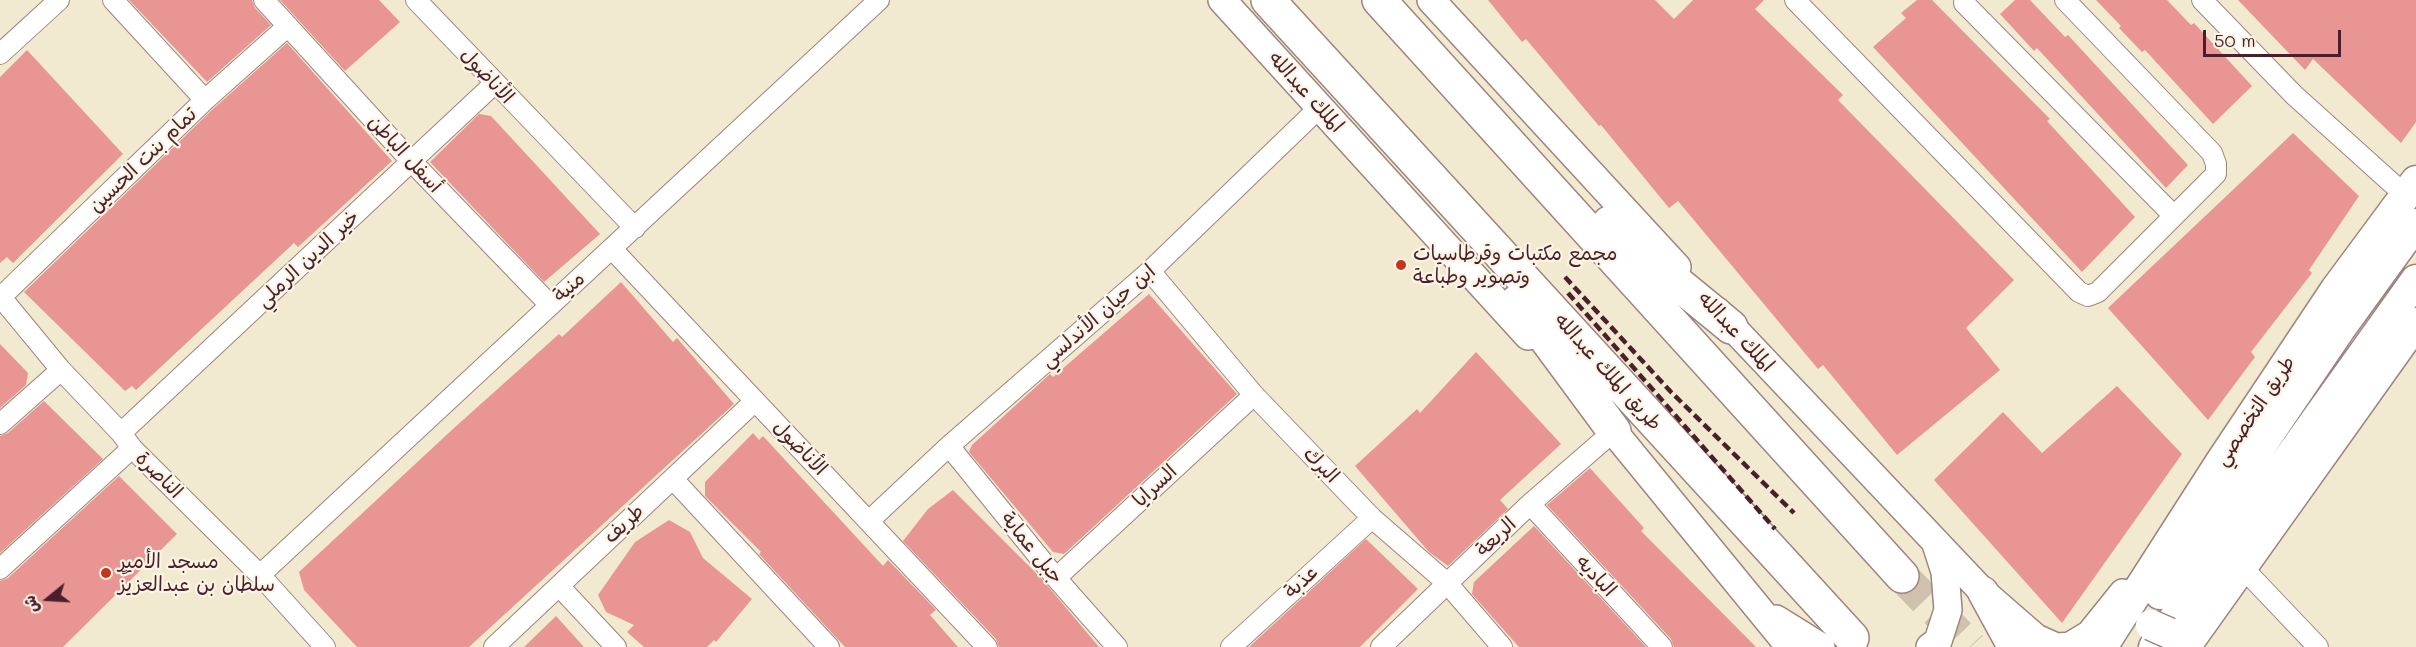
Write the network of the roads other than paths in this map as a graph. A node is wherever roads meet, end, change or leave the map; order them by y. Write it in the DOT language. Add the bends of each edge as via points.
graph roads {
  1 [pos="59,0"];
  2 [pos="113,0"];
  3 [pos="264,0"];
  4 [pos="416,0"];
  5 [pos="879,0"];
  6 [pos="1222,0"];
  7 [pos="1259,0"];
  8 [pos="1268,0"];
  9 [pos="1379,0"];
  10 [pos="1400,0"];
  11 [pos="1431,0"];
  12 [pos="1795,0"];
  13 [pos="2065,0"];
  14 [pos="2202,0"];
  15 [pos="1964,3"];
  16 [pos="288,26"];
  17 [pos="0,54"];
  18 [pos="494,84"];
  19 [pos="205,100"];
  20 [pos="1320,107"];
  21 [pos="412,162"];
  22 [pos="2411,188"];
  23 [pos="2174,216"];
  24 [pos="2416,224"];
  25 [pos="635,228"];
  26 [pos="612,249"];
  27 [pos="1150,271"];
  28 [pos="2416,280"];
  29 [pos="0,297"];
  30 [pos="550,305"];
  31 [pos="2416,323"];
  32 [pos="1731,327"];
  33 [pos="61,370"];
  34 [pos="1254,395"];
  35 [pos="755,401"];
  36 [pos="0,424"];
  37 [pos="1614,430"];
  38 [pos="126,441"];
  39 [pos="949,446"];
  40 [pos="673,479"];
  41 [pos="2198,498"];
  42 [pos="1530,504"];
  43 [pos="1372,518"];
  44 [pos="870,520"];
  45 [pos="1934,540"];
  46 [pos="2241,566"];
  47 [pos="0,569"];
  48 [pos="260,575"];
  49 [pos="1902,576"];
  50 [pos="1056,578"];
  51 [pos="1447,583"];
  52 [pos="559,586"];
  53 [pos="1983,592"];
  54 [pos="1755,606"];
  55 [pos="2162,629"];
  56 [pos="1836,643"];
  57 [pos="325,647"];
  58 [pos="494,647"];
  59 [pos="616,647"];
  60 [pos="830,647"];
  61 [pos="987,647"];
  62 [pos="1117,647"];
  63 [pos="1231,647"];
  64 [pos="1381,647"];
  65 [pos="1502,647"];
  66 [pos="1662,647"];
  67 [pos="1790,647"];
  68 [pos="1930,647"];
  69 [pos="2013,647"];
  70 [pos="2057,647"];
  71 [pos="2102,647"];
  72 [pos="2123,647"];
  73 [pos="2318,647"];
  1 -- 17 [label="street"];
  2 -- 19 [label="street"];
  3 -- 16 [label="street, أسفل الباطن"];
  4 -- 18 [label="street, الأناضول"];
  5 -- 25 [label="street, منية"];
  6 -- 20 [label="main road, الملك عبدالله"];
  7 -- 37 [label="highway" via="1285,37 1494,269"];
  8 -- 56 [label="highway, طريق الملك عبدالله"];
  9 -- 49 [label="highway"];
  10 -- 32 [label="highway" via="1626,241"];
  11 -- 32 [label="main road, الملك عبدالله"];
  12 -- 23 [label="street" via="2079,292 2088,296 2098,292"];
  13 -- 23 [label="street" via="2211,153 2216,174"];
  14 -- 22 [label="street" via="2294,95"];
  15 -- 23 [label="street"];
  16 -- 19 [label="street, تمام بنت الحسين"];
  16 -- 21 [label="street, أسفل الباطن"];
  18 -- 21 [label="street, خير الدين الرملي"];
  18 -- 25 [label="street, الأناضول"];
  19 -- 29 [label="street, تمام بنت الحسين"];
  20 -- 27 [label="street, ابن حيان الأندلسي"];
  20 -- 37 [label="main road, الملك عبدالله"];
  21 -- 30 [label="street, أسفل الباطن"];
  21 -- 38 [label="street, خير الدين الرملي"];
  22 -- 41 [label="main road, طريق التخصصي" via="2330,298"];
  24 -- 55 [label="main road" via="2340,329"];
  25 -- 26 [label="street, منية"];
  26 -- 30 [label="street, منية"];
  26 -- 35 [label="street, الأناضول"];
  27 -- 34 [label="street, البرك"];
  27 -- 39 [label="street, ابن حيان الأندلسي"];
  28 -- 55 [label="main road"];
  29 -- 33 [label="street, الناصرة"];
  30 -- 48 [label="street, منية"];
  31 -- 46 [label="main road, طريق التخصصي"];
  32 -- 45 [label="main road, الملك عبدالله"];
  33 -- 36 [label="street"];
  33 -- 38 [label="street, الناصرة"];
  34 -- 43 [label="street, البرك"];
  34 -- 50 [label="street, السرايا"];
  35 -- 40 [label="street, طريف"];
  35 -- 44 [label="street, الأناضول"];
  37 -- 42 [label="street, الريعة"];
  37 -- 54 [label="main road, الملك عبدالله"];
  38 -- 47 [label="street, خير الدين الرملي"];
  38 -- 48 [label="street, الناصرة"];
  39 -- 44 [label="street, ابن حيان الأندلسي"];
  39 -- 50 [label="street, جبل عماية"];
  40 -- 52 [label="street, طريف"];
  40 -- 60 [label="street"];
  41 -- 55 [label="main road, طريق التخصصي"];
  41 -- 70 [label="main road, الملك عبدالله" via="2090,634 2070,646"];
  42 -- 51 [label="street, الريعة"];
  42 -- 66 [label="street, الباديه"];
  43 -- 51 [label="street, البرك"];
  43 -- 63 [label="street, عذبة"];
  44 -- 61 [label="street, الأناضول"];
  45 -- 53 [label="main road, الملك عبدالله"];
  45 -- 68 [label="main road" via="1945,572 1948,610 1938,641"];
  46 -- 55 [label="main road, طريق التخصصي"];
  46 -- 73 [label="street"];
  48 -- 57 [label="street, الناصرة"];
  50 -- 62 [label="street, جبل عماية"];
  51 -- 64 [label="street, الريعة"];
  51 -- 65 [label="street, البرك"];
  52 -- 58 [label="street, طريف"];
  52 -- 59 [label="street"];
  53 -- 69 [label="main road"];
  53 -- 70 [label="main road, الملك عبدالله" via="2036,638"];
  54 -- 56 [label="main road"];
  54 -- 67 [label="main road, الملك عبدالله"];
  55 -- 71 [label="main road, طريق التخصصي"];
  55 -- 72 [label="main road"];
}
